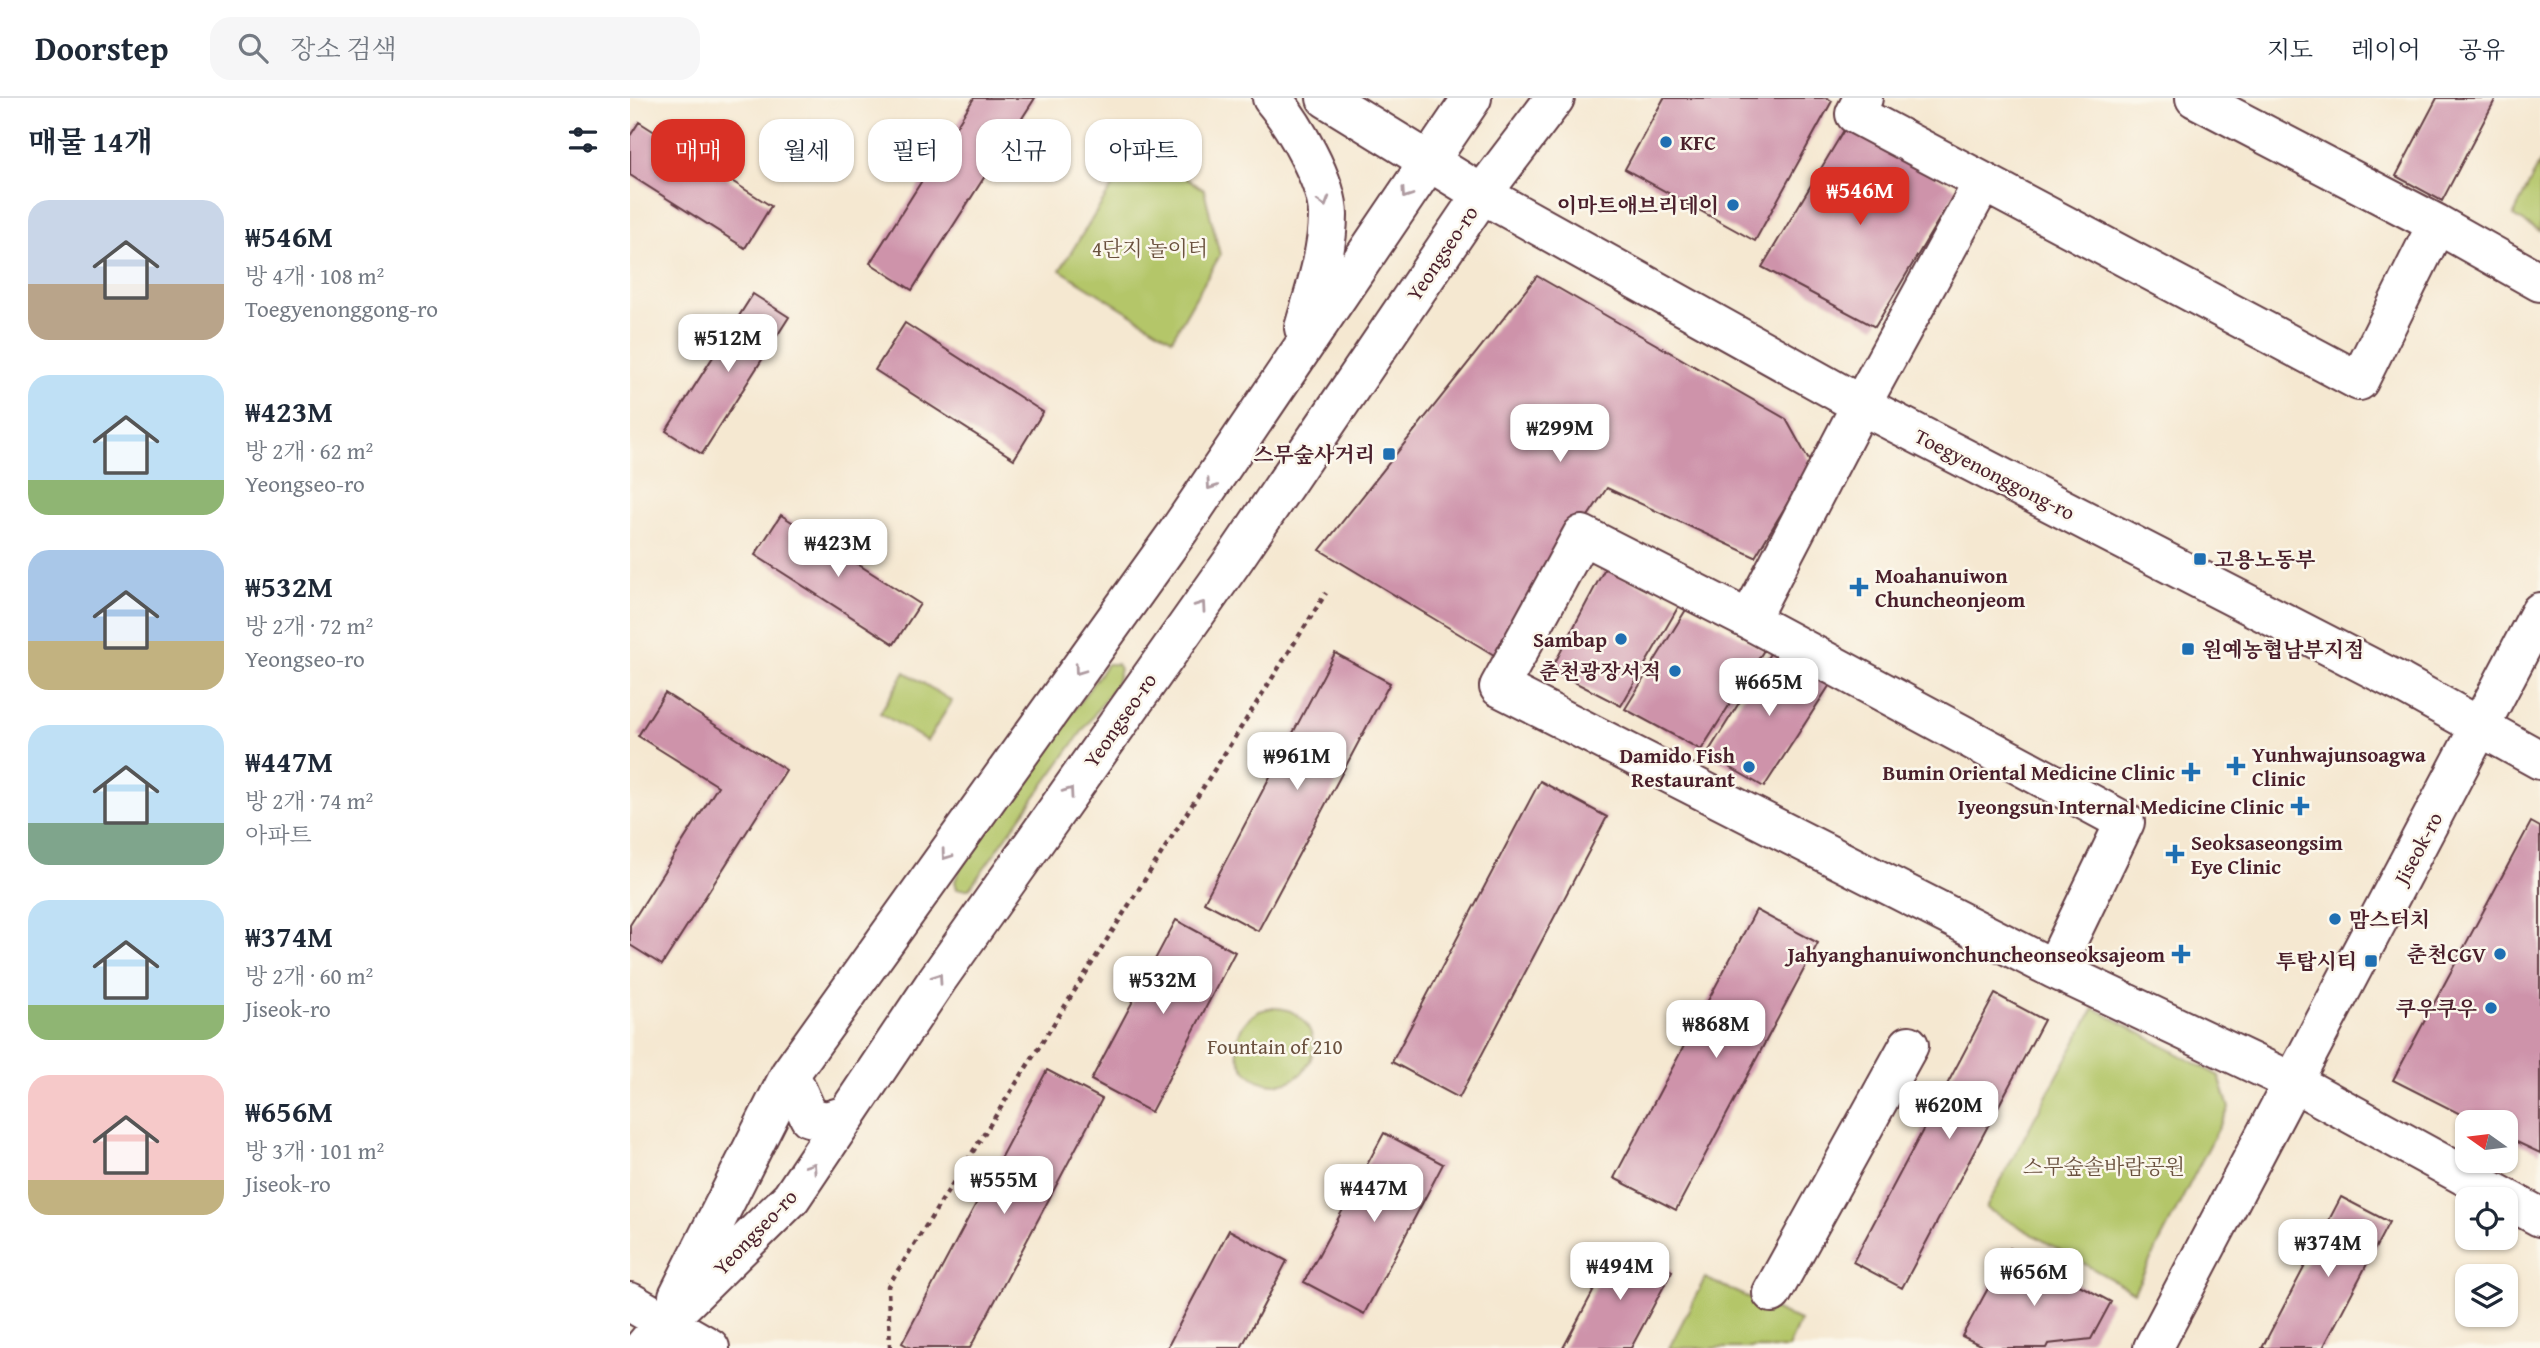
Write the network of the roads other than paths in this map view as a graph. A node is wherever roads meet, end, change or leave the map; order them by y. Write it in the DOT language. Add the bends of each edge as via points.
graph roads {
  1 [pos="1272,98"];
  2 [pos="1326,98"];
  3 [pos="1472,98"];
  4 [pos="1555,98"];
  5 [pos="1863,98"];
  6 [pos="2194,98"];
  7 [pos="1455,178"];
  8 [pos="1983,182"];
  9 [pos="2437,224"];
  10 [pos="2540,282"];
  11 [pos="1296,358"];
  12 [pos="1861,404"];
  13 [pos="1238,446"];
  14 [pos="1283,484"];
  15 [pos="2540,612"];
  16 [pos="1749,620"];
  17 [pos="2481,730"];
  18 [pos="2540,760"];
  19 [pos="2054,969"];
  20 [pos="1909,1045"];
  21 [pos="790,1074"];
  22 [pos="2293,1082"];
  23 [pos="847,1115"];
  24 [pos="2540,1217"];
  25 [pos="1772,1293"];
  26 [pos="630,1302"];
  27 [pos="654,1335"];
  28 [pos="710,1348"];
  29 [pos="2153,1348"];
  1 -- 11 [label="street, one-way" via="1292,122 1313,165 1328,214"];
  2 -- 7 [label="street, Toegyenonggong-ro"];
  3 -- 7 [label="street, Yeongseo-ro"];
  4 -- 7 [label="street, Yeongseo-ro"];
  5 -- 8 [label="street" via="1855,114"];
  6 -- 9 [label="street"];
  7 -- 11 [label="street, Yeongseo-ro, one-way"];
  7 -- 12 [label="street, Toegyenonggong-ro"];
  7 -- 14 [label="street, Yeongseo-ro"];
  8 -- 9 [label="street" via="2359,381"];
  8 -- 12 [label="street"];
  9 -- 10 [label="street"];
  11 -- 13 [label="street, Yeongseo-ro"];
  12 -- 16 [label="street"];
  12 -- 17 [label="street, Toegyenonggong-ro" via="2401,683"];
  13 -- 14 [label="street" via="1261,437 1278,442 1286,459"];
  13 -- 21 [label="street, Yeongseo-ro, one-way"];
  23 -- 14 [label="street, Yeongseo-ro, one-way"];
  15 -- 17 [label="street, Jiseok-ro"];
  16 -- 19 [label="street" via="2125,822"];
  16 -- 19 [label="street" via="1582,535 1499,687"];
  17 -- 18 [label="street, Toegyenonggong-ro"];
  17 -- 22 [label="street, Jiseok-ro"];
  19 -- 22 [label="street"];
  20 -- 25 [label="street"];
  21 -- 23 [label="street" via="809,1117 826,1121"];
  21 -- 27 [label="street, Yeongseo-ro"];
  22 -- 24 [label="street"];
  22 -- 29 [label="street, Jiseok-ro"];
  27 -- 23 [label="street, Yeongseo-ro, one-way" via="792,1198"];
  26 -- 27 [label="street"];
  27 -- 28 [label="street"];
}
